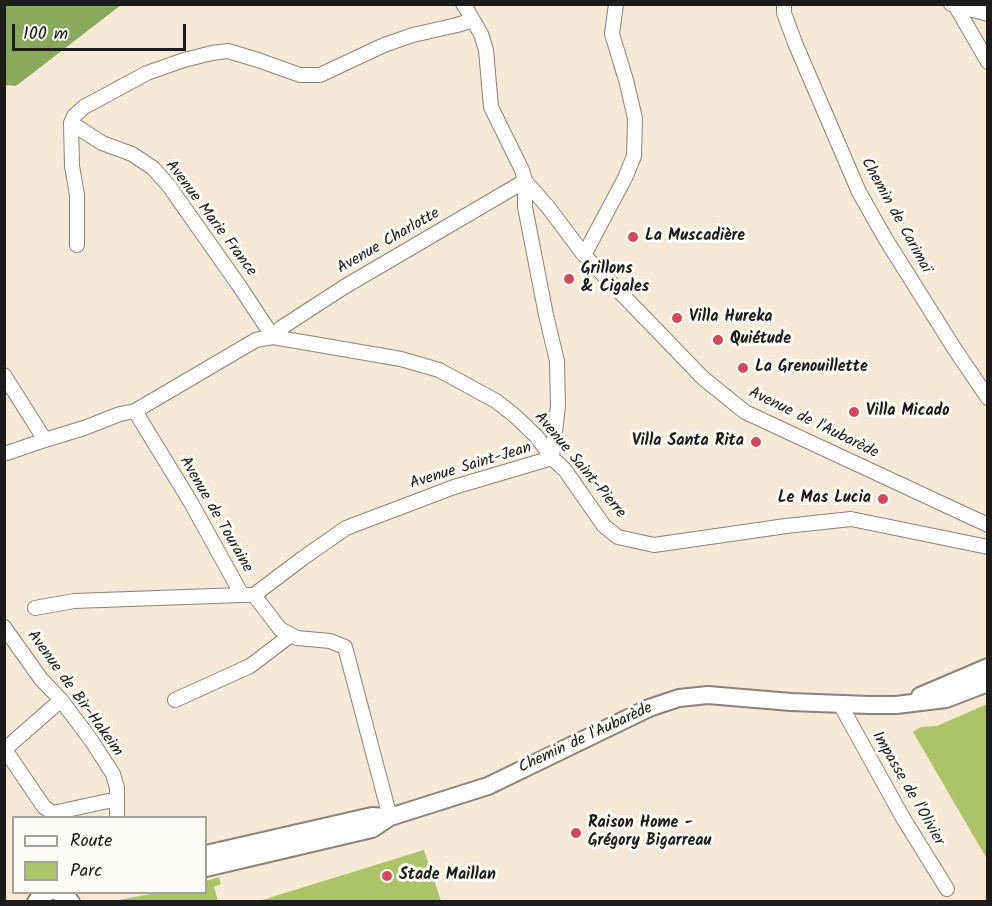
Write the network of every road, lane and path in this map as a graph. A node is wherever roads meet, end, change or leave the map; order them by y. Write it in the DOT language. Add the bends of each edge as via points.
graph roads {
  1 [pos="463,4"];
  2 [pos="616,4"];
  3 [pos="784,4"];
  4 [pos="953,5"];
  5 [pos="987,14"];
  6 [pos="473,20"];
  7 [pos="987,62"];
  8 [pos="71,123"];
  9 [pos="525,181"];
  10 [pos="77,245"];
  11 [pos="584,255"];
  12 [pos="273,337"];
  13 [pos="4,375"];
  14 [pos="987,398"];
  15 [pos="135,411"];
  16 [pos="45,440"];
  17 [pos="4,454"];
  18 [pos="552,458"];
  19 [pos="987,525"];
  20 [pos="987,547"];
  21 [pos="248,595"];
  22 [pos="35,608"];
  23 [pos="4,627"];
  24 [pos="291,635"];
  25 [pos="9,643"];
  26 [pos="987,667"];
  27 [pos="987,683"];
  28 [pos="61,699"];
  29 [pos="175,700"];
  30 [pos="840,704"];
  31 [pos="896,705"];
  32 [pos="4,750"];
  33 [pos="117,802"];
  34 [pos="117,816"];
  35 [pos="390,817"];
  36 [pos="207,854"];
  37 [pos="207,868"];
  38 [pos="947,889"];
  1 -- 6 [label="street, Avenue de l'Aubarède"];
  2 -- 11 [label="street" via="612,34 635,118 634,156"];
  3 -- 14 [label="street, Chemin de Carimaï" via="795,43 859,192"];
  4 -- 5 [label="street"];
  4 -- 7 [label="street"];
  6 -- 8 [label="street" via="413,35 320,75 300,75 228,51 184,60 147,73 84,107"];
  6 -- 9 [label="street, Avenue de l'Aubarède" via="486,50 491,107"];
  8 -- 10 [label="street"];
  8 -- 12 [label="street, Avenue Marie France" via="153,168"];
  9 -- 11 [label="street, Avenue de l'Aubarède"];
  9 -- 12 [label="street, Avenue Charlotte" via="344,287"];
  9 -- 18 [label="street, Avenue Saint-Jean" via="525,207 556,361 558,406"];
  11 -- 19 [label="street, Avenue de l'Aubarède" via="703,378 745,412"];
  12 -- 15 [label="street" via="256,340"];
  12 -- 18 [label="street, Avenue Saint-Pierre" via="401,359 439,370 496,400 537,437"];
  13 -- 16 [label="street"];
  15 -- 16 [label="street"];
  15 -- 21 [label="street, Avenue de Touraine"];
  16 -- 17 [label="street"];
  18 -- 20 [label="street, Avenue Saint-Pierre" via="565,470 604,526 618,537 654,545 851,519"];
  18 -- 21 [label="street, Avenue Saint-Jean" via="454,487 346,528"];
  21 -- 22 [label="street" via="74,601"];
  21 -- 24 [label="street, Avenue de Touraine" via="280,629"];
  23 -- 25 [label="street, Avenue de Bir-Hakeim"];
  24 -- 29 [label="street" via="250,666"];
  24 -- 35 [label="street" via="345,647"];
  25 -- 28 [label="street, Avenue de Bir-Hakeim"];
  26 -- 31 [label="main road, Chemin de l'Aubarède"];
  27 -- 31 [label="main road, Chemin de l'Aubarède" via="946,699"];
  28 -- 32 [label="street"];
  28 -- 33 [label="street, Avenue de Bir-Hakeim" via="113,774"];
  30 -- 31 [label="main road, Chemin de l'Aubarède"];
  30 -- 35 [label="main road, Chemin de l'Aubarède" via="708,695 679,698 649,708 488,786"];
  30 -- 38 [label="street, Impasse de l'Olivier"];
  32 -- 33 [label="street" via="44,807 53,813"];
  33 -- 34 [label="street, Avenue de Bir-Hakeim"];
  35 -- 36 [label="main road, Chemin de l'Aubarède" via="372,816"];
  35 -- 37 [label="main road, Chemin de l'Aubarède" via="372,829"];
}
